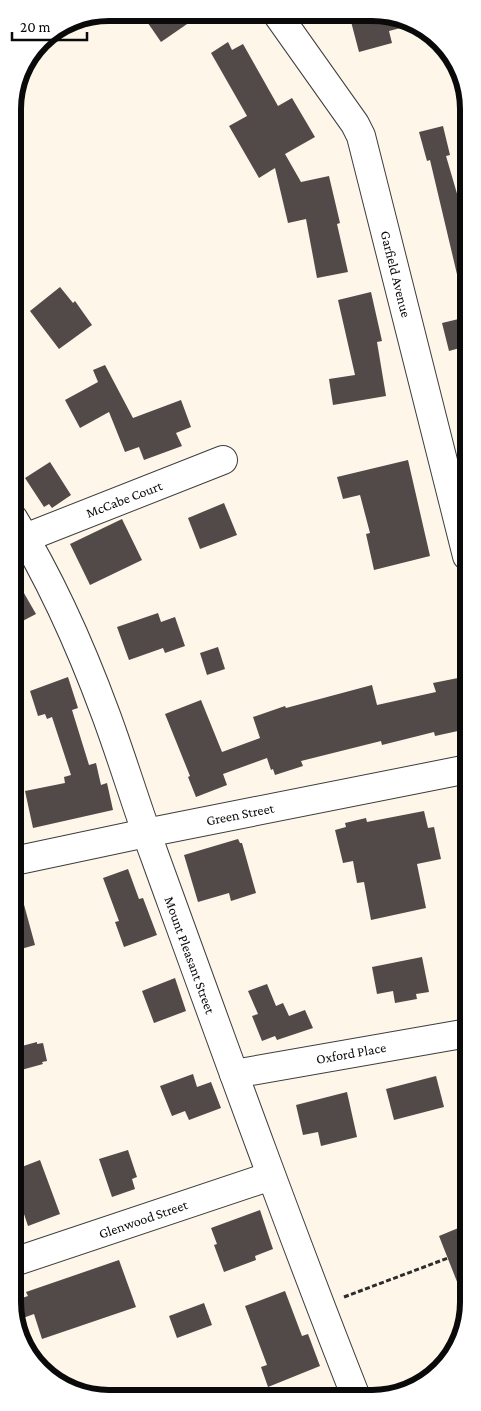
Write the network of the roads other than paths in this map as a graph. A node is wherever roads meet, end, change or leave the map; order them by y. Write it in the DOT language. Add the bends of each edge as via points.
graph roads {
  1 [pos="282,21"];
  2 [pos="224,460"];
  3 [pos="21,527"];
  4 [pos="460,528"];
  5 [pos="21,532"];
  6 [pos="460,771"];
  7 [pos="146,832"];
  8 [pos="21,859"];
  9 [pos="460,1034"];
  10 [pos="234,1074"];
  11 [pos="271,1176"];
  12 [pos="21,1260"];
  13 [pos="353,1390"];
  1 -- 4 [label="street, Garfield Avenue" via="361,136"];
  2 -- 3 [label="street, McCabe Court"];
  5 -- 7 [label="street, Mount Pleasant Street" via="73,632 106,714"];
  6 -- 7 [label="street, Green Street"];
  7 -- 8 [label="street, Green Street"];
  7 -- 10 [label="street, Mount Pleasant Street"];
  9 -- 10 [label="street, Oxford Place"];
  10 -- 11 [label="street, Mount Pleasant Street"];
  11 -- 12 [label="street, Glenwood Street"];
  11 -- 13 [label="street, Mount Pleasant Street"];
}
